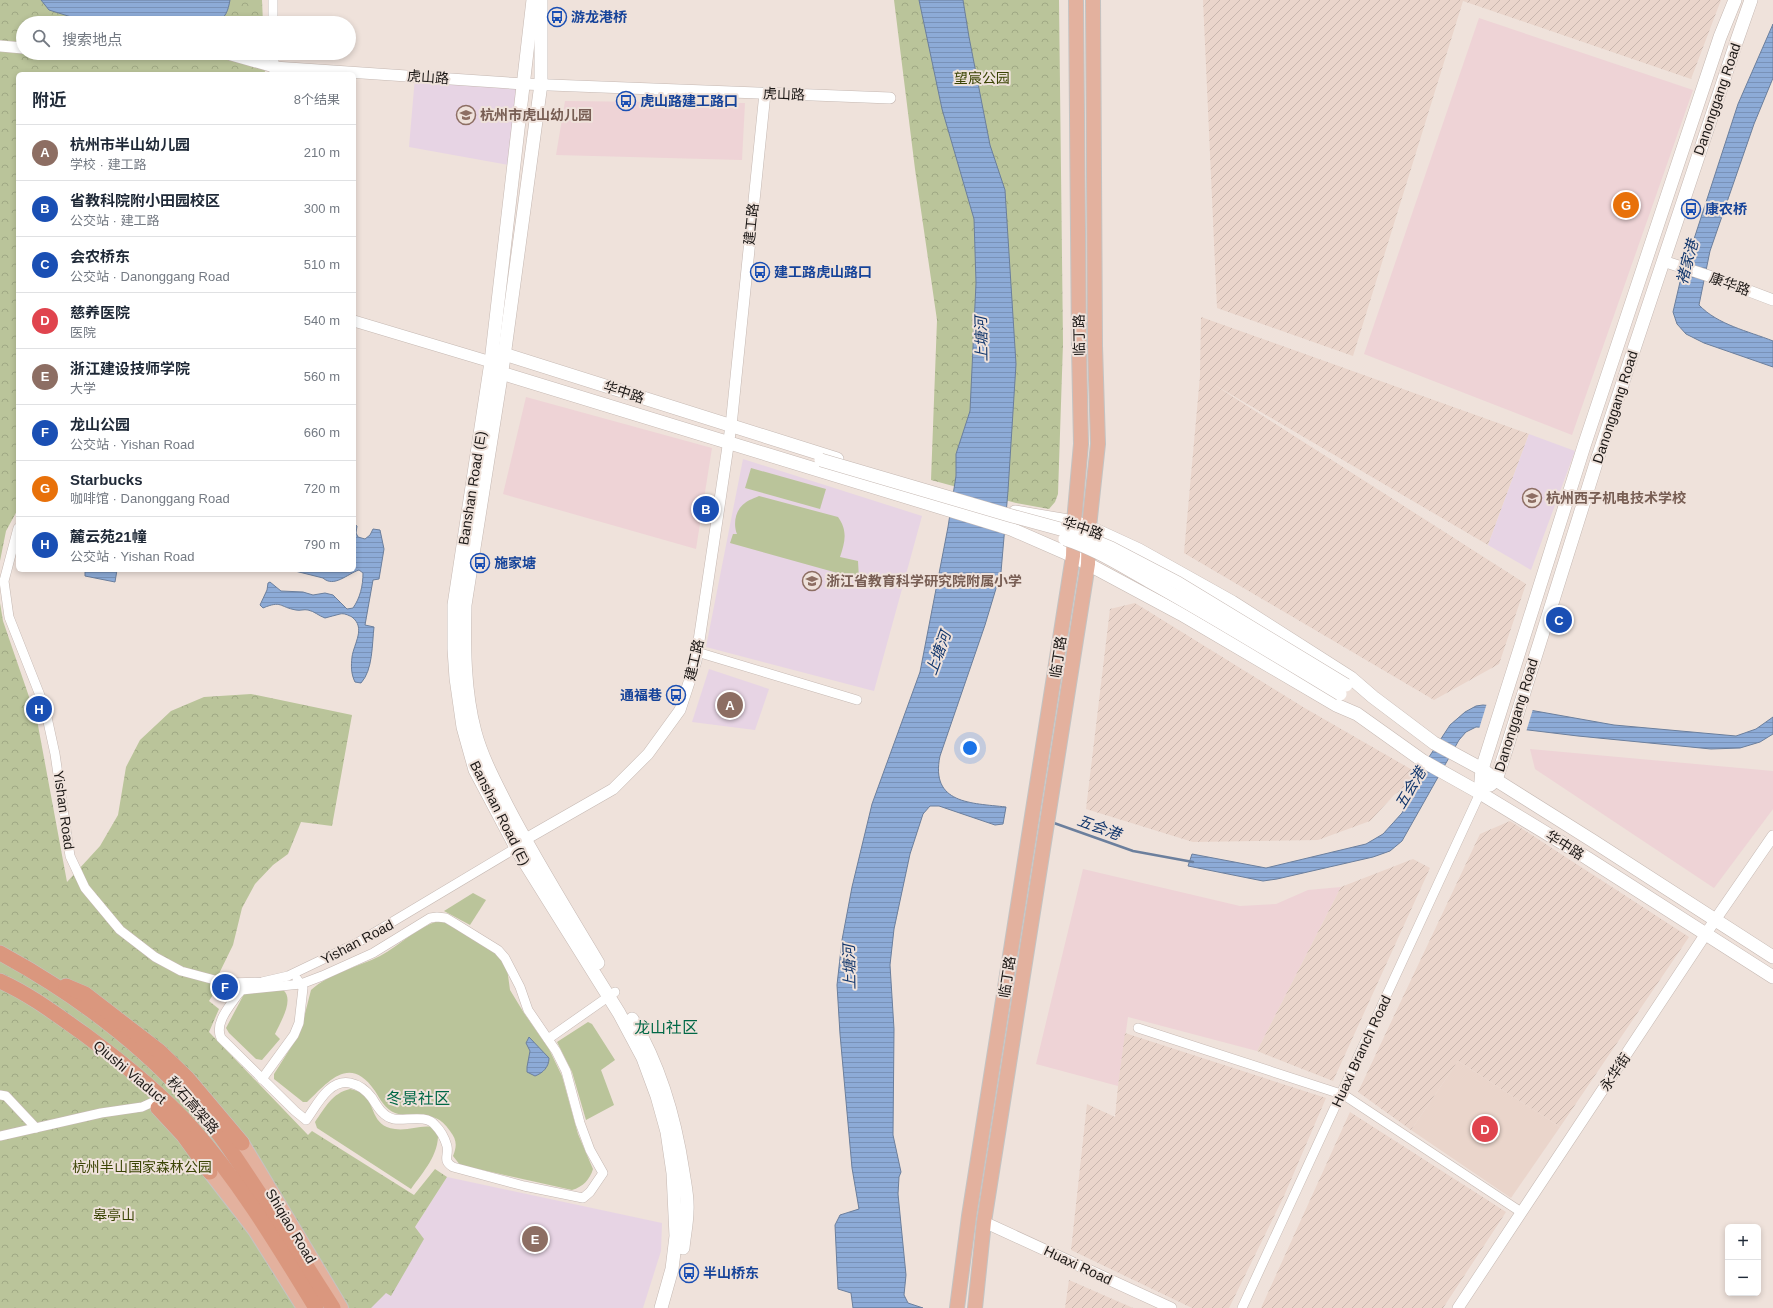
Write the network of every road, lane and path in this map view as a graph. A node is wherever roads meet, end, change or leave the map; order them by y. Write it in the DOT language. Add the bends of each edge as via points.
graph roads {
  1 [pos="273,0"];
  2 [pos="532,0"];
  3 [pos="541,0"];
  4 [pos="1076,0"];
  5 [pos="1093,0"];
  6 [pos="1735,0"];
  7 [pos="1751,0"];
  8 [pos="273,16"];
  9 [pos="0,46"];
  10 [pos="16,47"];
  11 [pos="245,60"];
  12 [pos="274,70"];
  13 [pos="310,72"];
  14 [pos="356,75"];
  15 [pos="524,84"];
  16 [pos="541,84"];
  17 [pos="765,93"];
  18 [pos="890,98"];
  19 [pos="1663,261"];
  20 [pos="1773,300"];
  21 [pos="356,322"];
  22 [pos="504,354"];
  23 [pos="492,362"];
  24 [pos="501,373"];
  25 [pos="731,426"];
  26 [pos="759,435"];
  27 [pos="728,441"];
  28 [pos="753,449"];
  29 [pos="820,463"];
  30 [pos="1074,522"];
  31 [pos="1089,527"];
  32 [pos="16,536"];
  33 [pos="1073,556"];
  34 [pos="1088,564"];
  35 [pos="697,652"];
  36 [pos="1343,689"];
  37 [pos="1373,697"];
  38 [pos="857,700"];
  39 [pos="1357,714"];
  40 [pos="1482,770"];
  41 [pos="1496,780"];
  42 [pos="1480,793"];
  43 [pos="1773,836"];
  44 [pos="520,844"];
  45 [pos="1715,920"];
  46 [pos="1707,934"];
  47 [pos="0,953"];
  48 [pos="1773,957"];
  49 [pos="27,968"];
  50 [pos="292,974"];
  51 [pos="1773,977"];
  52 [pos="0,981"];
  53 [pos="300,984"];
  54 [pos="612,994"];
  55 [pos="48,1008"];
  56 [pos="1138,1028"];
  57 [pos="548,1039"];
  58 [pos="262,1079"];
  59 [pos="1341,1094"];
  60 [pos="0,1095"];
  61 [pos="153,1102"];
  62 [pos="36,1128"];
  63 [pos="0,1136"];
  64 [pos="242,1143"];
  65 [pos="210,1172"];
  66 [pos="1521,1212"];
  67 [pos="984,1222"];
  68 [pos="304,1308"];
  69 [pos="316,1308"];
  70 [pos="333,1308"];
  71 [pos="341,1308"];
  72 [pos="661,1308"];
  73 [pos="670,1308"];
  74 [pos="957,1308"];
  75 [pos="975,1308"];
  76 [pos="1171,1308"];
  77 [pos="1242,1308"];
  78 [pos="1458,1308"];
  1 -- 8 [label="street"];
  2 -- 15 [label="main road, Banshan Road (E)"];
  3 -- 16 [label="main road, Banshan Road (E)"];
  4 -- 30 [label="main road, 临丁路" via="1082,444"];
  5 -- 31 [label="main road, 临丁路" via="1098,444"];
  6 -- 40 [label="main road, Danonggang Road" via="1720,37 1589,431"];
  7 -- 19 [label="main road, Danonggang Road"];
  9 -- 10 [label="street"];
  11 -- 12 [label="street, 虎山路"];
  12 -- 13 [label="street, 虎山路"];
  14 -- 15 [label="street, 虎山路"];
  15 -- 16 [label="street, 虎山路"];
  15 -- 23 [label="main road, Banshan Road (E)"];
  16 -- 17 [label="street, 虎山路"];
  16 -- 22 [label="main road, Banshan Road (E)"];
  17 -- 18 [label="street, 虎山路"];
  17 -- 25 [label="street, 建工路"];
  19 -- 20 [label="street, 康华路"];
  19 -- 41 [label="main road, Danonggang Road"];
  21 -- 23 [label="street"];
  22 -- 23 [label="main road"];
  22 -- 24 [label="main road, Banshan Road (E)"];
  22 -- 25 [label="main road, 华中路"];
  23 -- 24 [label="main road"];
  23 -- 44 [label="main road, Banshan Road (E)" via="454,604 454,649 463,727 475,770"];
  24 -- 27 [label="main road, 华中路"];
  24 -- 44 [label="main road, Banshan Road (E)" via="465,605 464,642 468,696 474,731 482,757"];
  25 -- 26 [label="main road, 华中路"];
  25 -- 27 [label="street, 建工路"];
  26 -- 29 [label="main road, 华中路"];
  26 -- 30 [label="main road, 华中路" via="1013,511"];
  27 -- 28 [label="main road, 华中路"];
  27 -- 35 [label="street, 建工路"];
  28 -- 29 [label="main road, 华中路"];
  28 -- 33 [label="main road, 华中路" via="1011,529"];
  29 -- 36 [label="main road, 华中路, bridge" via="1074,542"];
  30 -- 31 [label="main road, 华中路"];
  30 -- 33 [label="main road, 临丁路"];
  31 -- 34 [label="main road, 临丁路"];
  31 -- 37 [label="main road, 华中路" via="1139,550 1232,602 1351,678"];
  32 -- 50 [label="street, Yishan Road" via="4,582 9,617 45,708 55,754 70,856 85,888 120,930 155,957 181,970 226,983 262,982"];
  33 -- 34 [label="main road, 华中路"];
  33 -- 74 [label="main road, 临丁路" via="970,1208"];
  34 -- 39 [label="main road, 华中路" via="1213,632 1336,705"];
  34 -- 67 [label="main road, 临丁路"];
  35 -- 38 [label="street"];
  35 -- 44 [label="street, 建工路" via="680,710 648,754 613,788"];
  36 -- 37 [label="main road, 华中路"];
  36 -- 39 [label="main road, 华中路"];
  37 -- 40 [label="main road, 华中路" via="1434,743"];
  39 -- 42 [label="main road, 华中路" via="1423,761"];
  40 -- 41 [label="main road, 华中路"];
  40 -- 42 [label="main road, Danonggang Road"];
  41 -- 42 [label="main road, Danonggang Road"];
  41 -- 45 [label="main road, 华中路"];
  42 -- 46 [label="main road, 华中路"];
  42 -- 59 [label="street, Huaxi Branch Road"];
  43 -- 45 [label="street, 永华街"];
  44 -- 50 [label="street, Yishan Road" via="357,943"];
  44 -- 54 [label="main road, Banshan Road (E)"];
  45 -- 46 [label="street, 永华街"];
  45 -- 48 [label="main road, 华中路"];
  46 -- 51 [label="main road, 华中路"];
  46 -- 66 [label="street, 永华街"];
  47 -- 49 [label="highway, 秋石高架路"];
  49 -- 64 [label="highway" via="85,994 159,1051 188,1080"];
  49 -- 70 [label="highway, 秋石高架路" via="62,990 110,1026 144,1054 192,1101 232,1152"];
  50 -- 53 [label="street"];
  52 -- 55 [label="highway, Qiushi Viaduct"];
  53 -- 57 [label="street" via="373,953 437,916 446,918 502,954 528,1010"];
  53 -- 58 [label="street" via="303,988 299,1023 294,1035"];
  53 -- 58 [label="street" via="242,990 218,1025 221,1038"];
  54 -- 57 [label="street"];
  54 -- 72 [label="main road, Banshan Road (E)" via="644,1058 657,1096 673,1173 676,1236 672,1269"];
  54 -- 73 [label="main road, Banshan Road (E)" via="645,1040 655,1062 671,1112 681,1156 687,1211 680,1270"];
  55 -- 61 [label="highway" via="91,1051"];
  55 -- 69 [label="highway, Qiushi Viaduct" via="136,1075 165,1100 191,1128 221,1163"];
  56 -- 59 [label="street"];
  57 -- 58 [label="street" via="566,1071 580,1123 590,1150 603,1173 583,1198 524,1186 453,1167 448,1164 446,1158 446,1141 434,1123 386,1116 366,1090 356,1084 337,1083 329,1089 306,1120"];
  59 -- 66 [label="street"];
  59 -- 77 [label="street, Huaxi Branch Road"];
  60 -- 62 [label="street" via="6,1096"];
  61 -- 62 [label="street" via="142,1107 101,1113"];
  61 -- 65 [label="highway" via="184,1136"];
  62 -- 63 [label="street"];
  64 -- 71 [label="main road, Shiqiao Road"];
  65 -- 68 [label="main road" via="255,1230"];
  66 -- 78 [label="street, 永华街"];
  67 -- 75 [label="main road, 临丁路"];
  67 -- 76 [label="street, Huaxi Road"];
}
